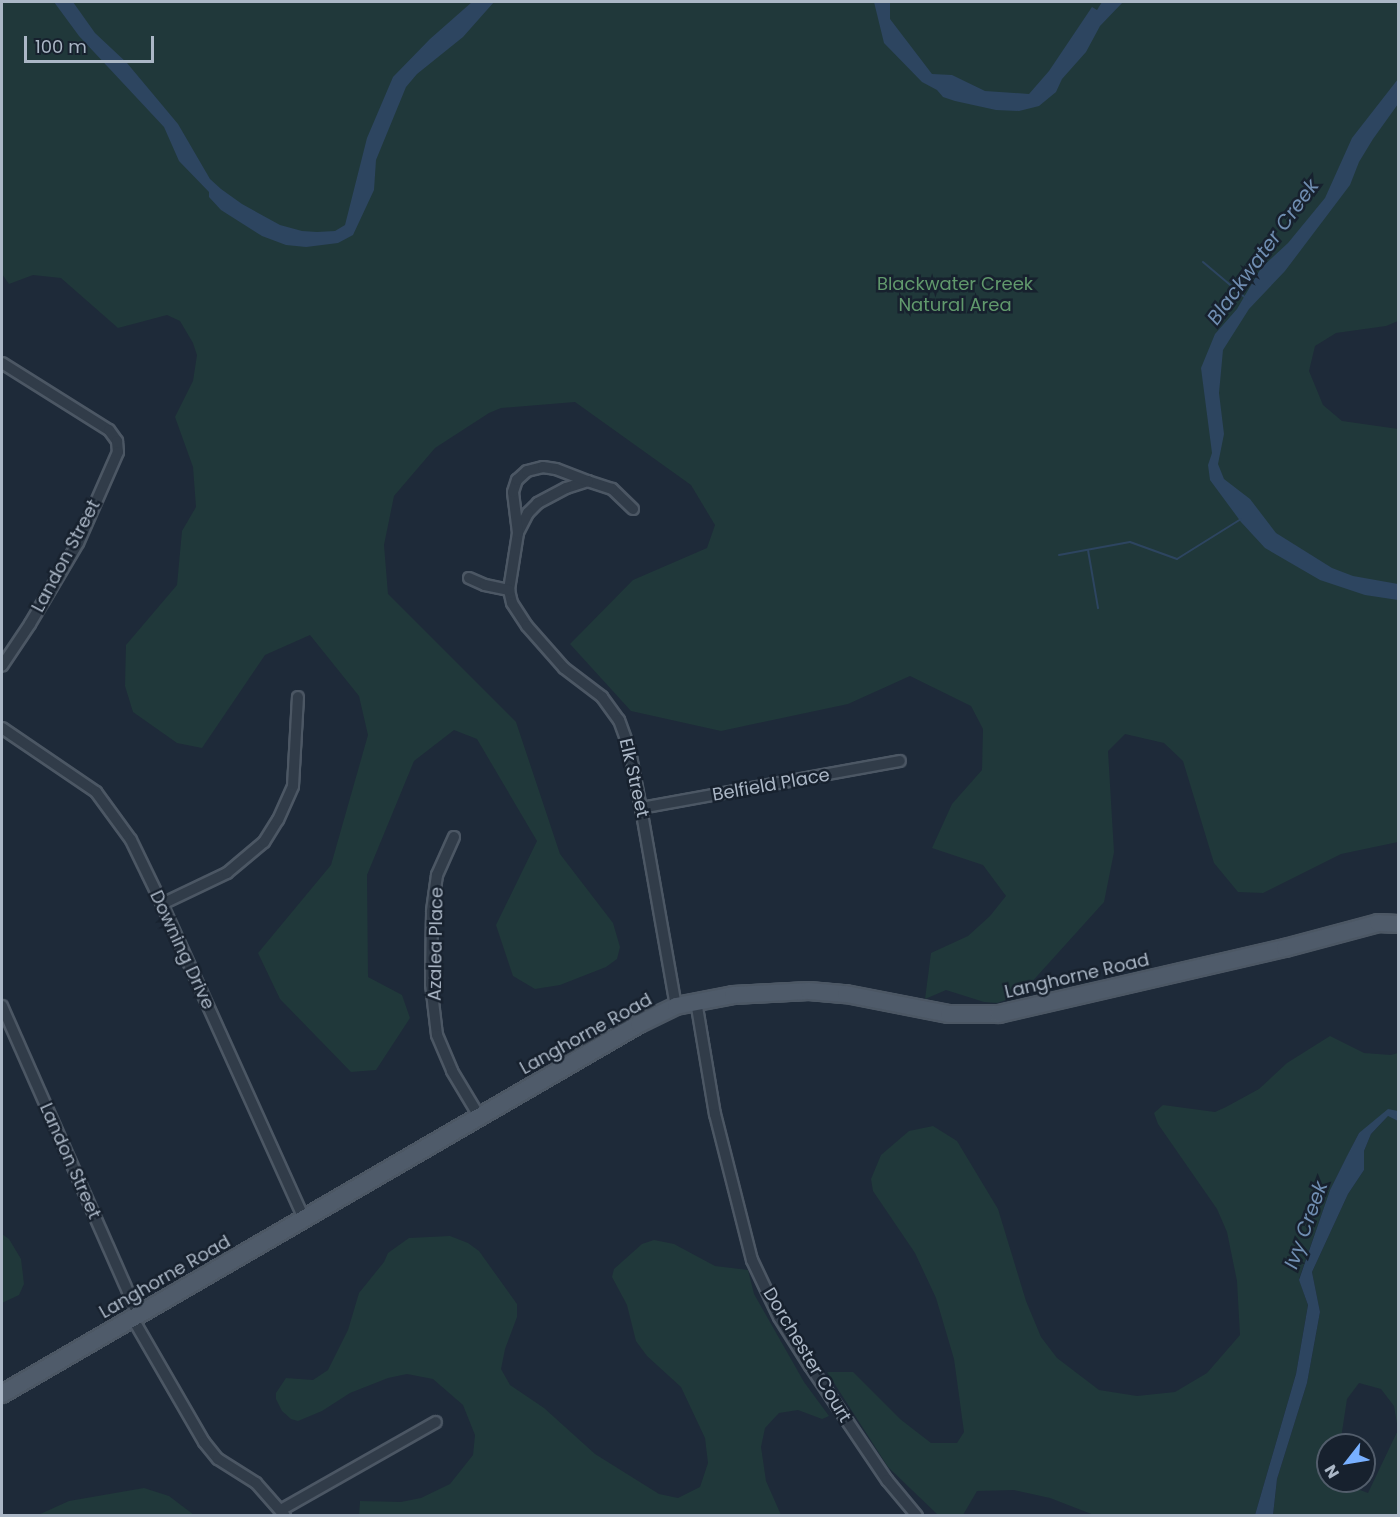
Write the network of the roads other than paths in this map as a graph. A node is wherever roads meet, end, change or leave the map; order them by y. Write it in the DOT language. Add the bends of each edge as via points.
graph roads {
  1 [pos="2,363"];
  2 [pos="588,481"];
  3 [pos="633,509"];
  4 [pos="518,533"];
  5 [pos="469,578"];
  6 [pos="510,590"];
  7 [pos="2,666"];
  8 [pos="298,697"];
  9 [pos="2,728"];
  10 [pos="900,762"];
  11 [pos="641,808"];
  12 [pos="454,837"];
  13 [pos="162,904"];
  14 [pos="1398,924"];
  15 [pos="696,1001"];
  16 [pos="2,1006"];
  17 [pos="676,1006"];
  18 [pos="479,1116"];
  19 [pos="304,1218"];
  20 [pos="136,1317"];
  21 [pos="2,1394"];
  22 [pos="436,1422"];
  23 [pos="283,1513"];
  24 [pos="917,1515"];
  1 -- 7 [label="street, Landon Street" via="109,430 117,441 117,452 78,543"];
  2 -- 3 [label="street" via="612,489"];
  2 -- 4 [label="street" via="538,503"];
  2 -- 4 [label="street" via="556,469 527,471 517,480 513,492"];
  4 -- 6 [label="street"];
  5 -- 6 [label="street"];
  6 -- 11 [label="street, Elk Street" via="512,603 527,626 564,668 602,697 620,720"];
  8 -- 13 [label="street" via="293,786 264,842 227,873"];
  9 -- 13 [label="street, Downing Drive" via="96,792 131,840"];
  10 -- 11 [label="street, Belfield Place"];
  11 -- 17 [label="street, Elk Street"];
  12 -- 18 [label="street, Azalea Place" via="437,875 431,984 437,1035 452,1071"];
  13 -- 19 [label="street, Downing Drive"];
  14 -- 15 [label="main road, Langhorne Road" via="1378,923 999,1014 949,1014 846,994 809,991 775,990"];
  15 -- 17 [label="main road, Langhorne Road"];
  15 -- 24 [label="street, Dorchester Court" via="715,1114 752,1260 779,1317 810,1366 887,1480"];
  16 -- 20 [label="street, Landon Street"];
  17 -- 18 [label="main road, Langhorne Road"];
  18 -- 19 [label="main road, Langhorne Road"];
  19 -- 20 [label="main road, Langhorne Road"];
  20 -- 21 [label="main road, Langhorne Road"];
  20 -- 23 [label="street, Landon Street" via="204,1442 218,1458 256,1483"];
  22 -- 23 [label="street"];
}
